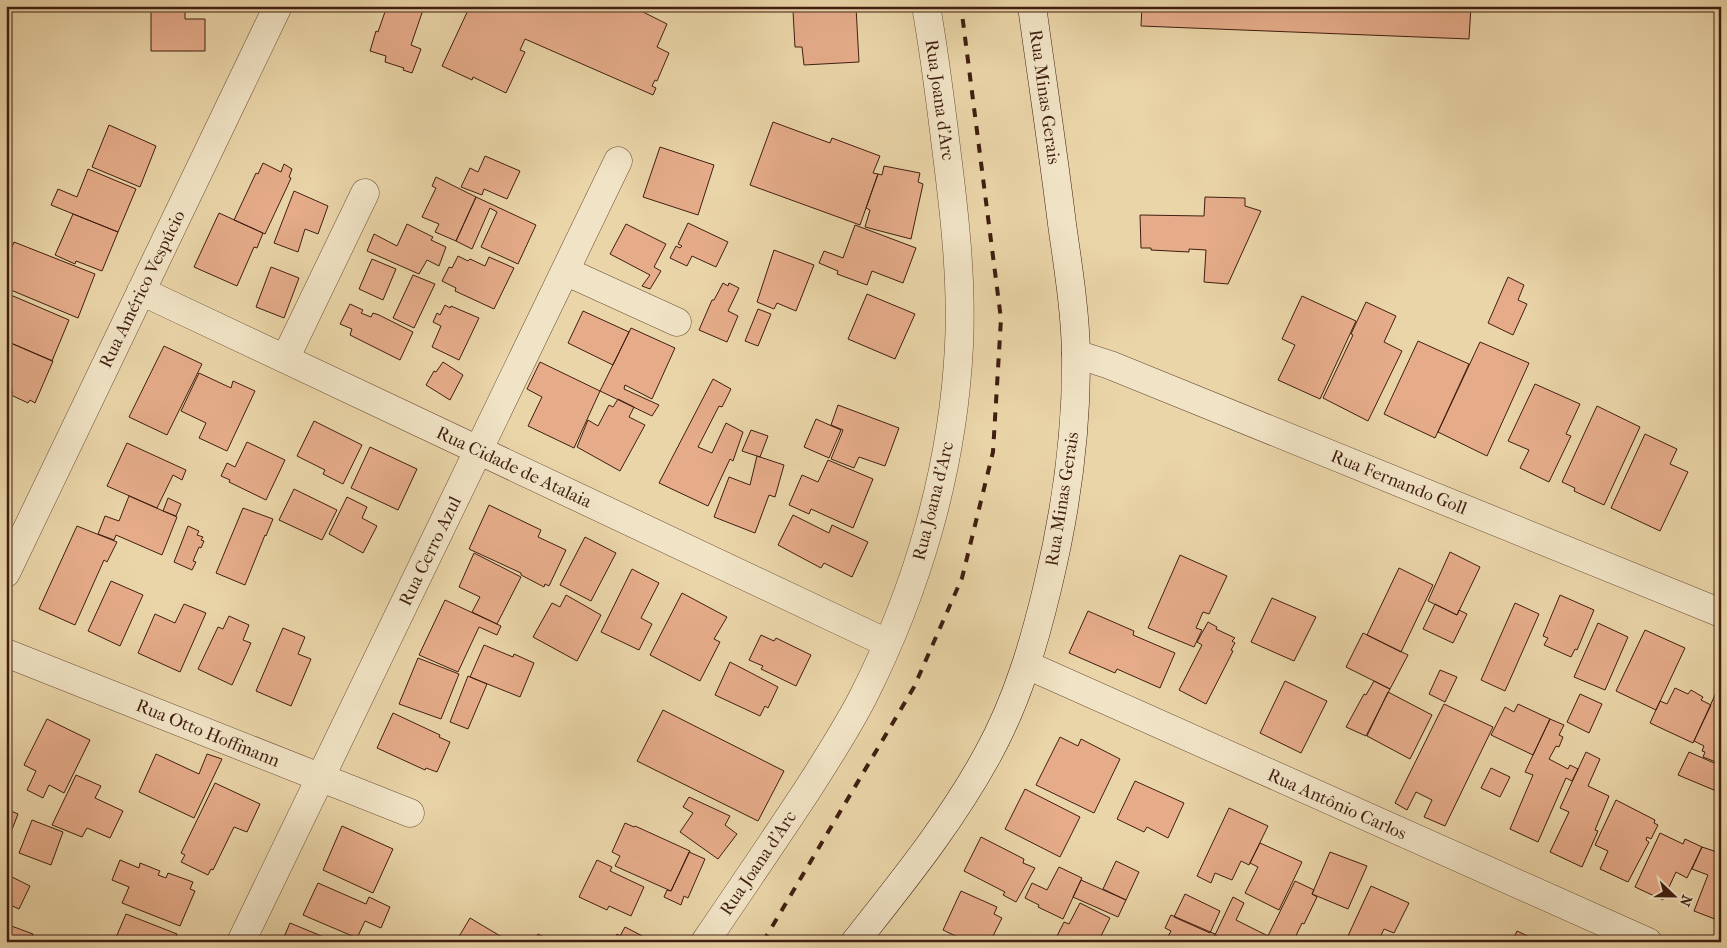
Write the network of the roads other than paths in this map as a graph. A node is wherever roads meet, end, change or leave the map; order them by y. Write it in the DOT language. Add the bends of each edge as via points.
graph roads {
  1 [pos="278,6"];
  2 [pos="926,6"];
  3 [pos="1032,6"];
  4 [pos="618,161"];
  5 [pos="365,193"];
  6 [pos="565,272"];
  7 [pos="141,291"];
  8 [pos="677,322"];
  9 [pos="1076,354"];
  10 [pos="285,359"];
  11 [pos="479,450"];
  12 [pos="6,573"];
  13 [pos="1721,613"];
  14 [pos="888,643"];
  15 [pos="6,653"];
  16 [pos="1027,665"];
  17 [pos="321,777"];
  18 [pos="410,813"];
  19 [pos="242,942"];
  20 [pos="705,942"];
  21 [pos="855,942"];
  22 [pos="1648,942"];
  1 -- 7 [label="street, Rua Américo Vespúcio"];
  2 -- 14 [label="street, Rua Joana d'Arc" via="955,218 959,345 954,412 940,491 914,576"];
  3 -- 9 [label="street, Rua Minas Gerais" via="1073,302"];
  4 -- 6 [label="street, Rua Cerro Azul"];
  5 -- 10 [label="street"];
  6 -- 8 [label="street"];
  6 -- 11 [label="street, Rua Cerro Azul"];
  7 -- 10 [label="street, Rua Cidade de Atalaia"];
  7 -- 12 [label="street, Rua Américo Vespúcio"];
  9 -- 13 [label="street, Rua Fernando Goll"];
  9 -- 16 [label="street, Rua Minas Gerais" via="1073,436 1058,541"];
  10 -- 11 [label="street, Rua Cidade de Atalaia"];
  11 -- 14 [label="street, Rua Cidade de Atalaia"];
  11 -- 17 [label="street, Rua Cerro Azul"];
  14 -- 20 [label="street, Rua Joana d'Arc" via="862,699 825,762"];
  15 -- 17 [label="street, Rua Otto Hoffmann"];
  16 -- 21 [label="street, Rua Minas Gerais" via="989,753 964,796 933,842"];
  16 -- 22 [label="street, Rua Antônio Carlos"];
  17 -- 18 [label="street, Rua Otto Hoffmann"];
  17 -- 19 [label="street, Rua Cerro Azul"];
}
